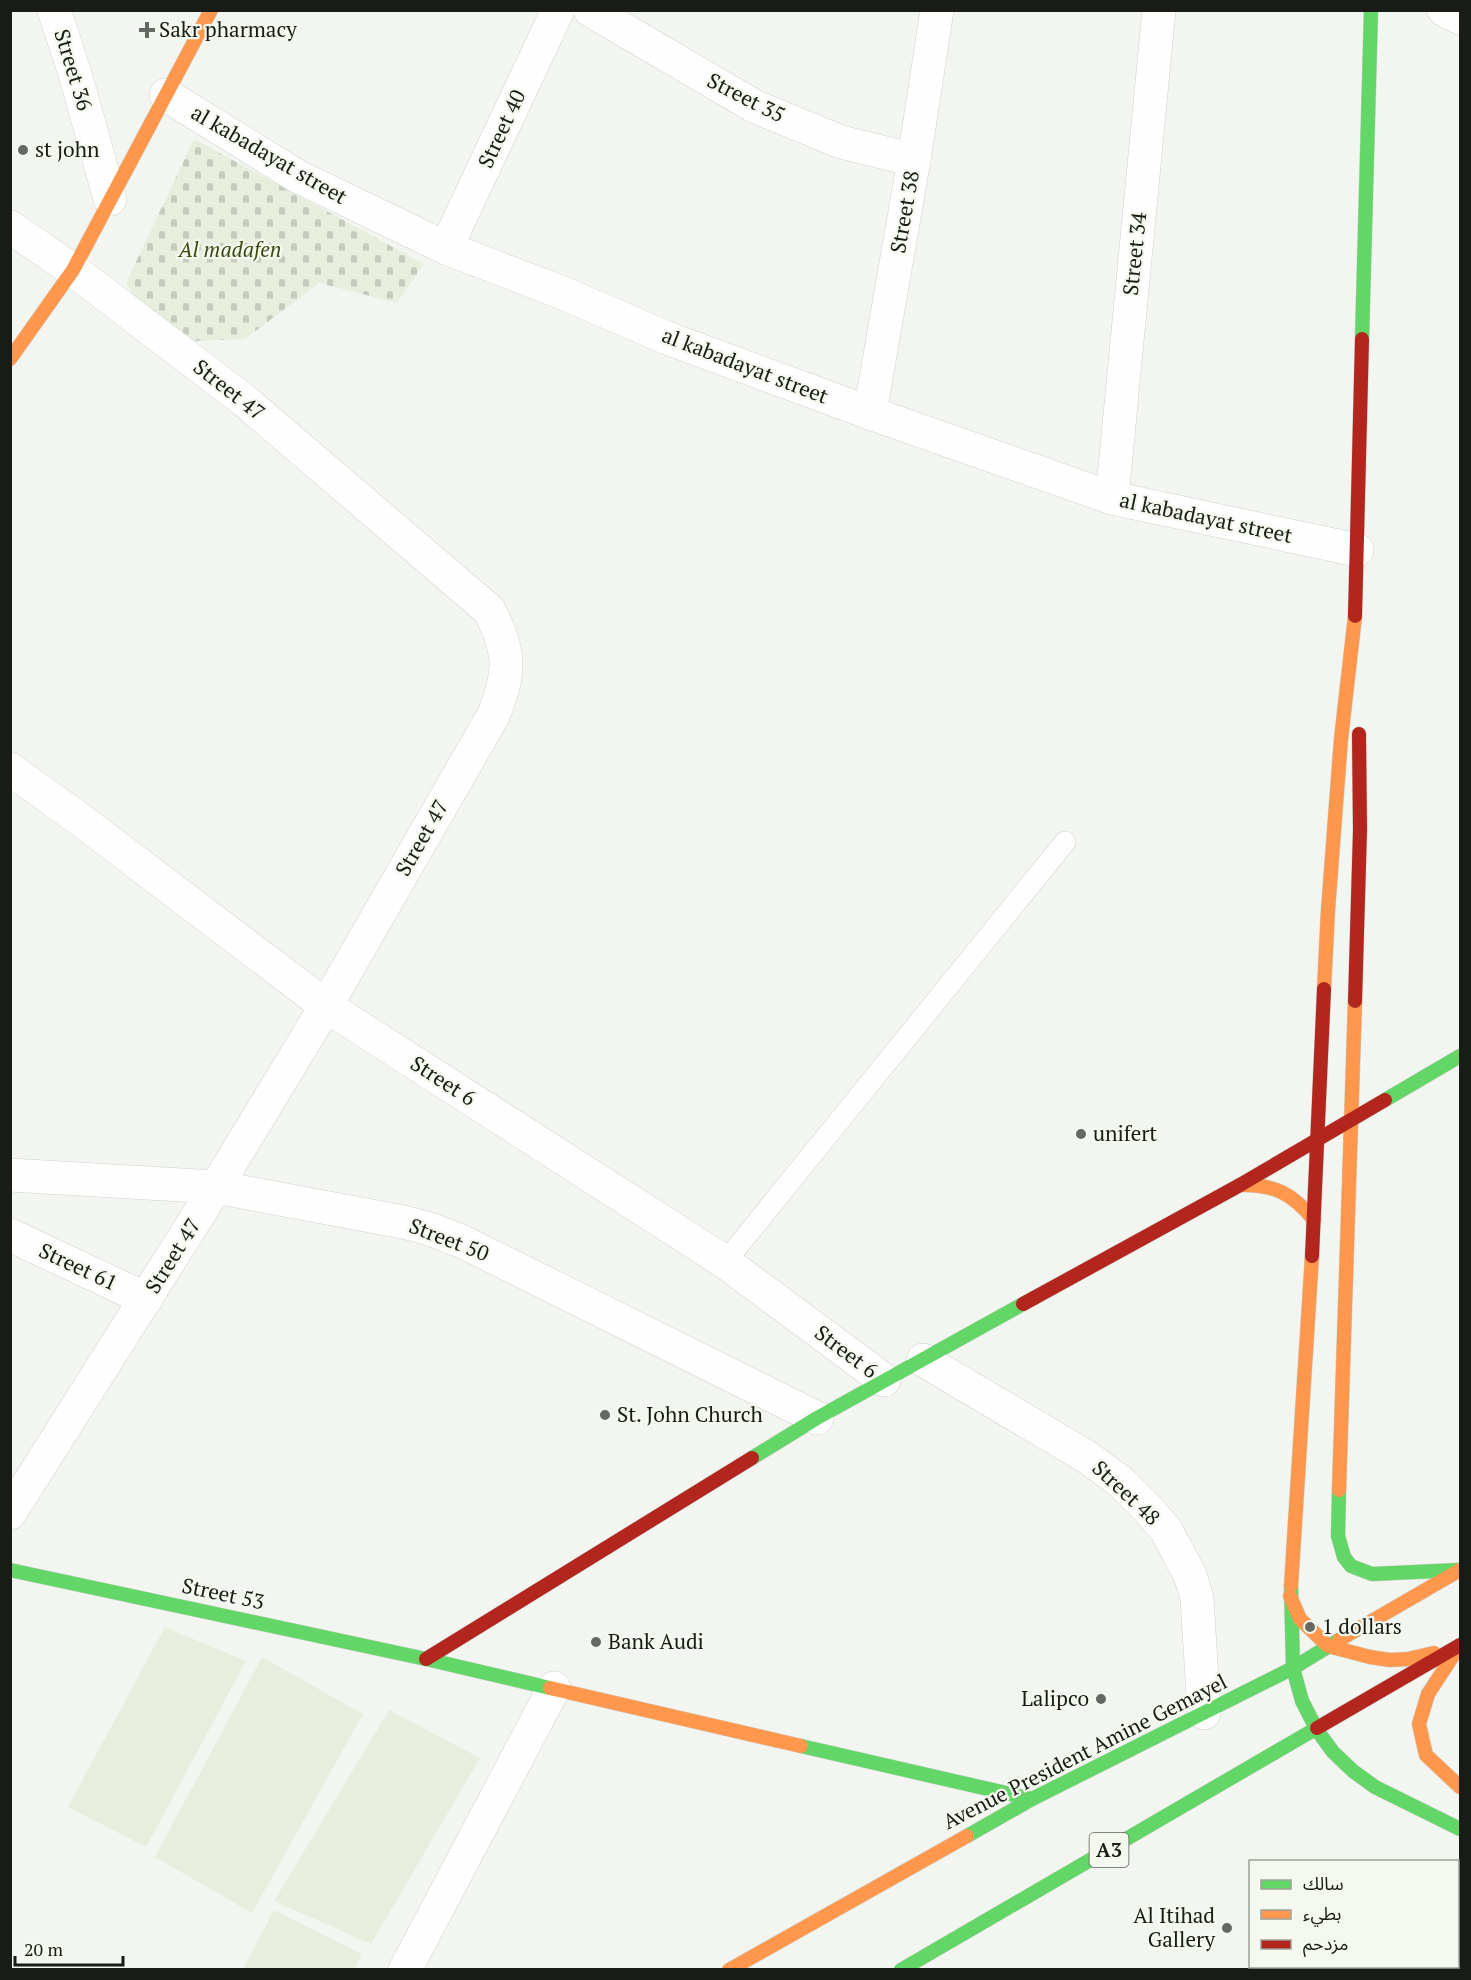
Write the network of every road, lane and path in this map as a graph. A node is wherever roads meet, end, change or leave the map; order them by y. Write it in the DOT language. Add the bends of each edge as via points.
graph roads {
  1 [pos="54,10"];
  2 [pos="212,10"];
  3 [pos="558,10"];
  4 [pos="590,10"];
  5 [pos="937,10"];
  6 [pos="1159,10"];
  7 [pos="1371,10"];
  8 [pos="1444,10"];
  9 [pos="1461,18"];
  10 [pos="166,95"];
  11 [pos="914,160"];
  12 [pos="110,199"];
  13 [pos="10,227"];
  14 [pos="446,248"];
  15 [pos="74,270"];
  16 [pos="10,359"];
  17 [pos="870,413"];
  18 [pos="1112,498"];
  19 [pos="1357,550"];
  20 [pos="1354,633"];
  21 [pos="10,769"];
  22 [pos="1065,842"];
  23 [pos="326,1006"];
  24 [pos="1461,1056"];
  25 [pos="1352,1119"];
  26 [pos="1317,1140"];
  27 [pos="10,1175"];
  28 [pos="1240,1185"];
  29 [pos="216,1187"];
  30 [pos="1314,1220"];
  31 [pos="10,1235"];
  32 [pos="725,1262"];
  33 [pos="146,1299"];
  34 [pos="922,1360"];
  35 [pos="884,1380"];
  36 [pos="817,1418"];
  37 [pos="10,1513"];
  38 [pos="10,1569"];
  39 [pos="1460,1570"];
  40 [pos="1290,1596"];
  41 [pos="1461,1645"];
  42 [pos="1328,1646"];
  43 [pos="426,1659"];
  44 [pos="1293,1668"];
  45 [pos="554,1689"];
  46 [pos="1204,1713"];
  47 [pos="1317,1730"];
  48 [pos="1461,1787"];
  49 [pos="1032,1799"];
  50 [pos="1461,1829"];
  51 [pos="405,1970"];
  52 [pos="729,1970"];
  53 [pos="902,1970"];
  1 -- 12 [label="street, Street 36"];
  2 -- 10 [label="main road"];
  3 -- 14 [label="street, Street 40"];
  4 -- 11 [label="street, Street 35" via="754,106 841,142"];
  5 -- 11 [label="street, Street 38"];
  6 -- 18 [label="street, Street 34"];
  7 -- 19 [label="main road"];
  8 -- 9 [label="street"];
  10 -- 12 [label="main road"];
  10 -- 14 [label="street, al kabadayat street" via="297,176"];
  11 -- 17 [label="street, Street 38"];
  12 -- 15 [label="main road"];
  13 -- 15 [label="street, Street 47"];
  14 -- 17 [label="street, al kabadayat street" via="667,338"];
  15 -- 16 [label="main road"];
  15 -- 23 [label="street, Street 47" via="254,408 489,610 499,631 506,655 505,684 493,716"];
  17 -- 18 [label="street, al kabadayat street"];
  18 -- 19 [label="street, al kabadayat street"];
  19 -- 20 [label="main road"];
  20 -- 25 [label="main road" via="1361,758"];
  20 -- 26 [label="main road" via="1334,822"];
  21 -- 23 [label="street, Street 6"];
  22 -- 32 [label="lane"];
  23 -- 29 [label="street, Street 47"];
  23 -- 32 [label="street, Street 6"];
  24 -- 25 [label="main road"];
  25 -- 26 [label="main road"];
  25 -- 39 [label="main road" via="1340,1550 1347,1563 1372,1574"];
  26 -- 28 [label="main road"];
  26 -- 30 [label="main road"];
  27 -- 29 [label="street, Street 50"];
  28 -- 30 [label="main road" via="1257,1184 1290,1195"];
  28 -- 34 [label="main road"];
  29 -- 33 [label="street, Street 47"];
  29 -- 36 [label="street, Street 50" via="403,1222 461,1240"];
  30 -- 40 [label="main road"];
  31 -- 33 [label="street, Street 61"];
  32 -- 35 [label="street, Street 6"];
  33 -- 37 [label="street, Street 47"];
  34 -- 35 [label="main road"];
  34 -- 46 [label="street, Street 48" via="1087,1457 1121,1482 1166,1530 1190,1575 1197,1598"];
  35 -- 36 [label="main road"];
  36 -- 43 [label="main road"];
  38 -- 43 [label="main road, Street 53"];
  39 -- 42 [label="main road, Avenue President Amine Gemayel"];
  40 -- 42 [label="main road" via="1300,1619"];
  40 -- 44 [label="main road"];
  41 -- 42 [label="main road" via="1390,1660"];
  41 -- 47 [label="main road, A3"];
  41 -- 48 [label="main road" via="1428,1694 1419,1724 1426,1755"];
  42 -- 44 [label="main road, Avenue President Amine Gemayel"];
  43 -- 45 [label="main road, Street 53"];
  44 -- 46 [label="main road, Avenue President Amine Gemayel"];
  44 -- 47 [label="main road" via="1302,1701"];
  45 -- 49 [label="main road, Street 53"];
  45 -- 51 [label="street"];
  46 -- 49 [label="main road, Avenue President Amine Gemayel"];
  47 -- 50 [label="main road" via="1333,1752 1375,1787"];
  47 -- 53 [label="main road, A3"];
  49 -- 52 [label="main road, Avenue President Amine Gemayel"];
}
